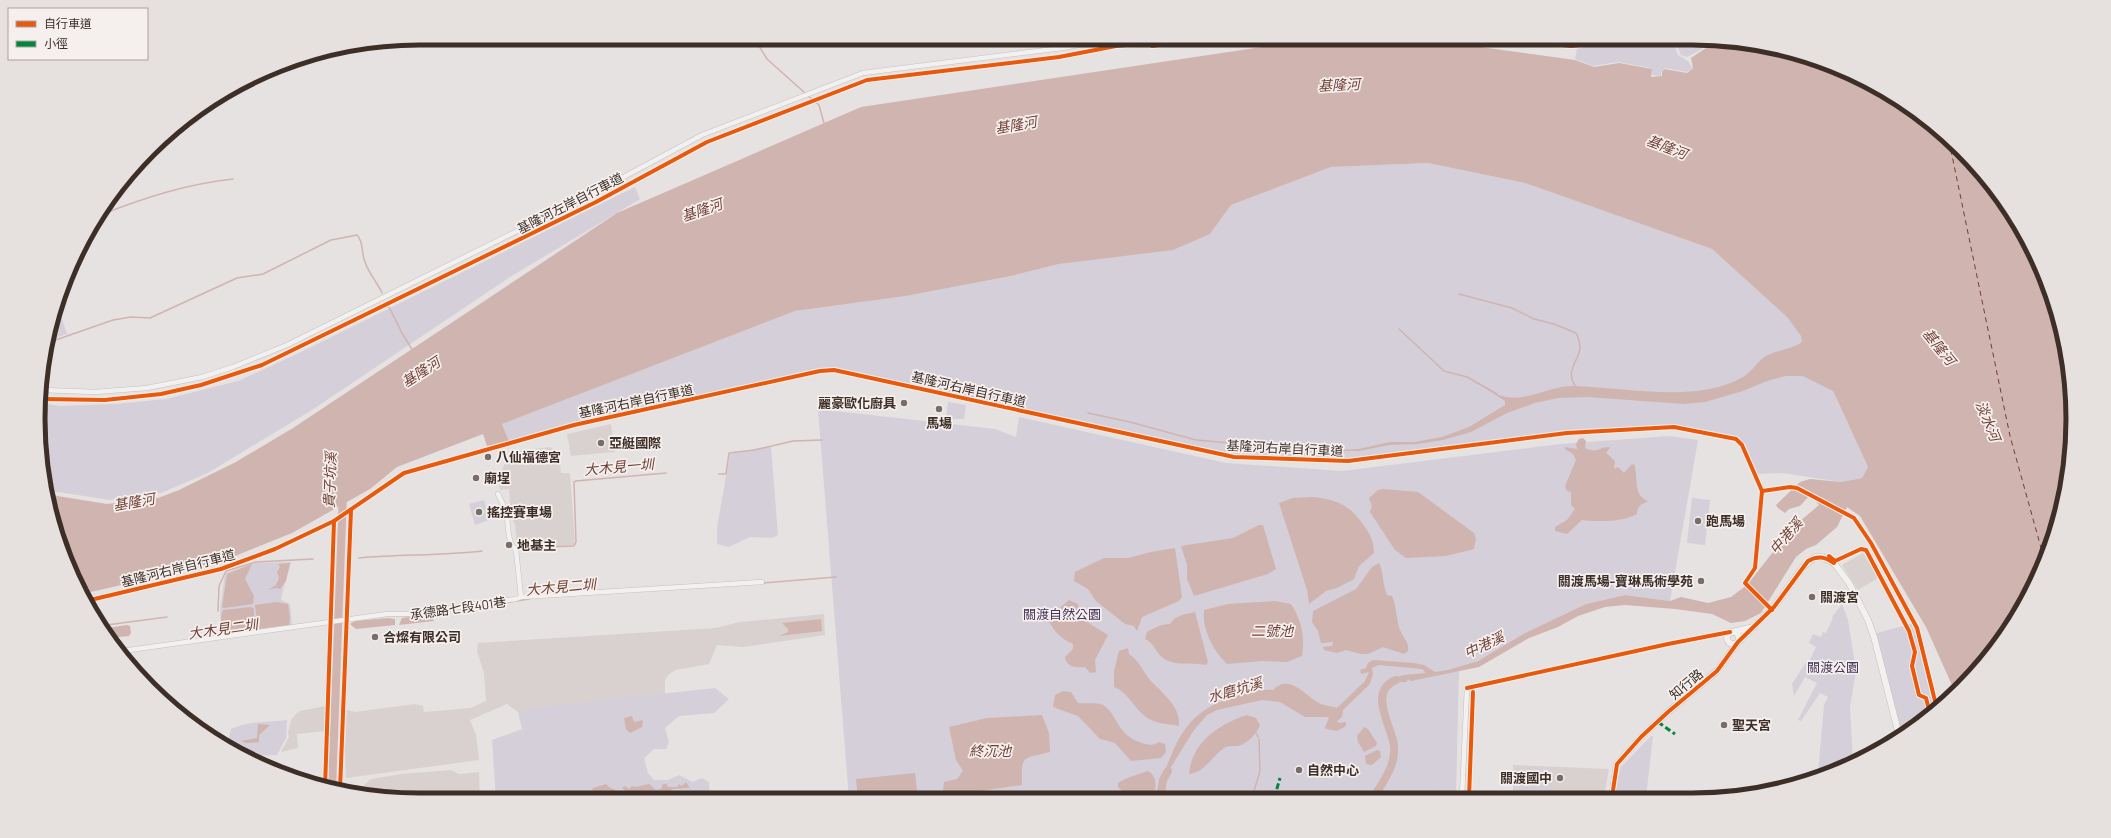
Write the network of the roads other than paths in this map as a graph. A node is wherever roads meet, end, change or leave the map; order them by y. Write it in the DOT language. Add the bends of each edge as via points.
graph roads {
  1 [pos="1078,45"];
  2 [pos="46,390"];
  3 [pos="498,494"];
  4 [pos="351,510"];
  5 [pos="334,521"];
  6 [pos="762,582"];
  7 [pos="521,596"];
  8 [pos="346,620"];
  9 [pos="331,622"];
  10 [pos="1754,627"];
  11 [pos="1732,632"];
  12 [pos="1727,640"];
  13 [pos="1738,642"];
  14 [pos="125,651"];
  15 [pos="1726,659"];
  16 [pos="1467,688"];
  17 [pos="1898,731"];
  18 [pos="325,781"];
  19 [pos="340,785"];
  20 [pos="1462,793"];
  21 [pos="1613,793"];
  1 -- 2 [label="street" via="863,73 702,135 592,194 294,341 233,367 202,377 147,388 95,392"];
  3 -- 7 [label="street" via="506,512 506,524 516,550"];
  4 -- 8 [label="street"];
  5 -- 9 [label="street"];
  6 -- 7 [label="street, 承德路七段401巷"];
  7 -- 8 [label="street, 承德路七段401巷" via="516,600 418,614 387,614"];
  8 -- 9 [label="street, 承德路七段401巷"];
  8 -- 19 [label="street"];
  9 -- 14 [label="street"];
  9 -- 18 [label="street"];
  10 -- 11 [label="street"];
  10 -- 13 [label="street, 知行路"];
  10 -- 17 [label="street, 知行路" via="1772,610 1808,561 1822,557 1834,562 1849,583 1872,630"];
  11 -- 12 [label="street" via="1727,635"];
  11 -- 13 [label="street" via="1738,634"];
  12 -- 13 [label="street" via="1733,645"];
  12 -- 15 [label="street"];
  13 -- 15 [label="street, 知行路"];
  15 -- 21 [label="street, 知行路" via="1712,675 1641,737 1618,764"];
  16 -- 20 [label="street"];
}
